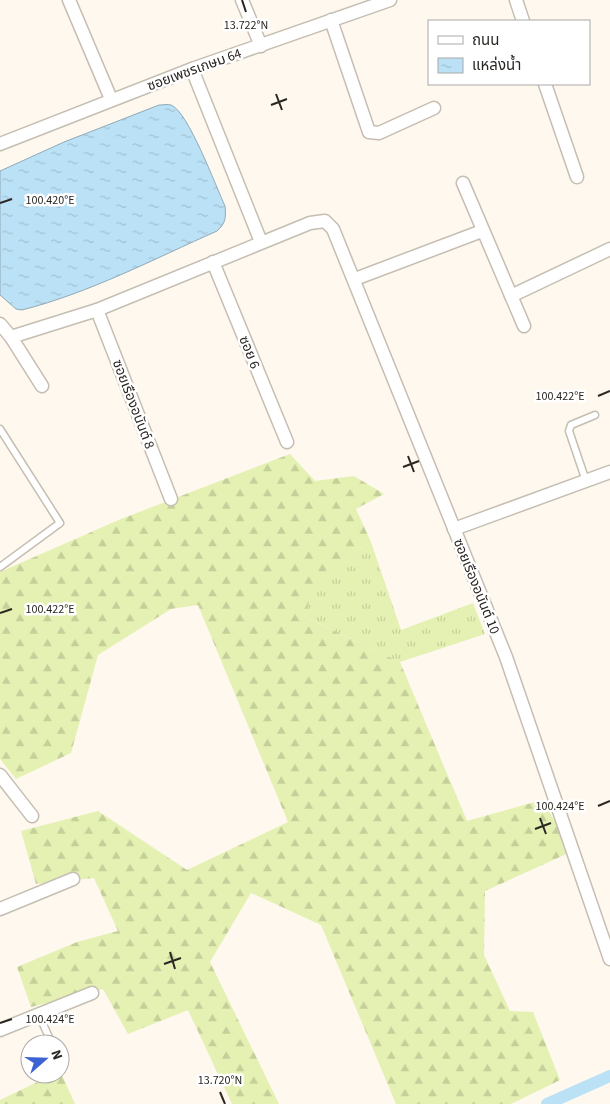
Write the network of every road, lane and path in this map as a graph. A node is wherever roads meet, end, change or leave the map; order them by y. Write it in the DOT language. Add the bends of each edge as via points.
graph roads {
  1 [pos="69,0"];
  2 [pos="242,0"];
  3 [pos="390,0"];
  4 [pos="516,0"];
  5 [pos="331,20"];
  6 [pos="523,20"];
  7 [pos="261,46"];
  8 [pos="192,69"];
  9 [pos="545,85"];
  10 [pos="111,99"];
  11 [pos="434,108"];
  12 [pos="0,144"];
  13 [pos="577,177"];
  14 [pos="463,184"];
  15 [pos="482,231"];
  16 [pos="261,242"];
  17 [pos="610,249"];
  18 [pos="212,262"];
  19 [pos="355,278"];
  20 [pos="511,296"];
  21 [pos="96,310"];
  22 [pos="0,324"];
  23 [pos="524,326"];
  24 [pos="11,337"];
  25 [pos="42,386"];
  26 [pos="595,415"];
  27 [pos="0,429"];
  28 [pos="287,442"];
  29 [pos="610,472"];
  30 [pos="586,482"];
  31 [pos="171,499"];
  32 [pos="454,529"];
  33 [pos="0,567"];
  34 [pos="0,775"];
  35 [pos="32,816"];
  36 [pos="72,880"];
  37 [pos="0,909"];
  38 [pos="610,959"];
  39 [pos="92,993"];
  40 [pos="39,1015"];
  41 [pos="0,1030"];
  42 [pos="48,1034"];
  1 -- 10 [label="street"];
  2 -- 7 [label="street"];
  3 -- 5 [label="street, ซอยเพชรเกษม 64"];
  4 -- 6 [label="street"];
  5 -- 7 [label="street, ซอยเพชรเกษม 64"];
  5 -- 11 [label="street" via="369,132 379,133"];
  7 -- 8 [label="street, ซอยเพชรเกษม 64"];
  8 -- 10 [label="street, ซอยเพชรเกษม 64"];
  8 -- 16 [label="street"];
  9 -- 13 [label="street"];
  10 -- 12 [label="street, ซอยเพชรเกษม 64"];
  14 -- 15 [label="street"];
  15 -- 19 [label="street"];
  15 -- 20 [label="street"];
  16 -- 18 [label="street"];
  16 -- 19 [label="street, ซอยเรืองอนันต์ 10" via="310,223 325,221 333,229"];
  17 -- 20 [label="street"];
  18 -- 21 [label="street"];
  18 -- 28 [label="street, ซอย 6"];
  19 -- 32 [label="street, ซอยเรืองอนันต์ 10"];
  20 -- 23 [label="street"];
  21 -- 24 [label="street"];
  21 -- 31 [label="street, ซอยเรืองอนันต์ 8"];
  22 -- 24 [label="street"];
  24 -- 25 [label="street"];
  26 -- 30 [label="lane" via="572,425 569,431"];
  27 -- 33 [label="lane" via="60,523"];
  29 -- 30 [label="street"];
  30 -- 32 [label="street"];
  32 -- 38 [label="street, ซอยเรืองอนันต์ 10" via="506,657"];
  34 -- 35 [label="street"];
  36 -- 37 [label="street"];
  39 -- 40 [label="street"];
  40 -- 41 [label="street"];
  40 -- 42 [label="lane"];
}
